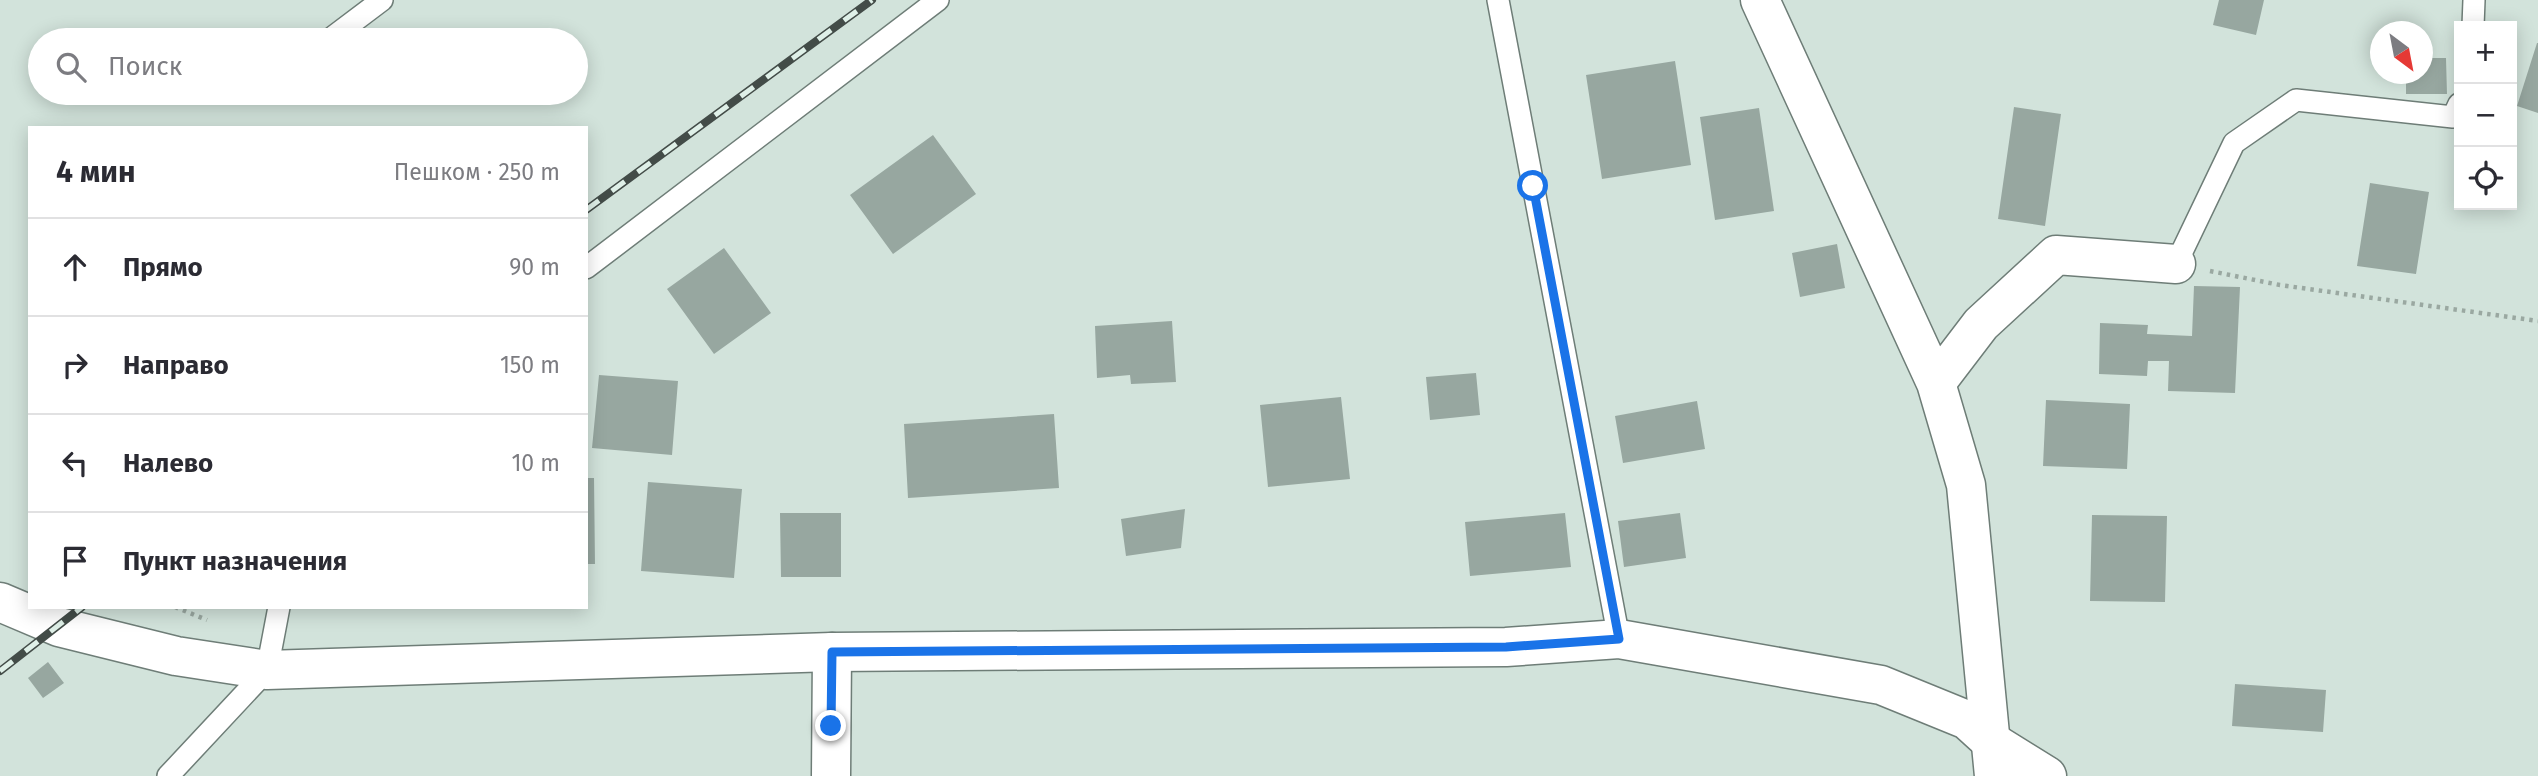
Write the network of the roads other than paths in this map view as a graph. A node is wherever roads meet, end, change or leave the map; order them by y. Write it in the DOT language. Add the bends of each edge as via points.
graph roads {
  1 [pos="382,0"];
  2 [pos="938,0"];
  3 [pos="1497,0"];
  4 [pos="1760,0"];
  5 [pos="2474,0"];
  6 [pos="2473,21"];
  7 [pos="345,28"];
  8 [pos="2454,115"];
  9 [pos="2176,264"];
  10 [pos="588,266"];
  11 [pos="1936,383"];
  12 [pos="0,602"];
  13 [pos="279,609"];
  14 [pos="1619,639"];
  15 [pos="832,652"];
  16 [pos="267,670"];
  17 [pos="1992,758"];
  18 [pos="168,776"];
  19 [pos="831,776"];
  20 [pos="2047,776"];
  1 -- 7 [label="lane"];
  2 -- 10 [label="lane"];
  3 -- 14 [label="lane"];
  4 -- 11 [label="street"];
  5 -- 6 [label="lane"];
  8 -- 9 [label="lane" via="2296,100 2234,143"];
  9 -- 11 [label="street" via="2056,255 1981,324"];
  11 -- 17 [label="street" via="1966,485"];
  12 -- 16 [label="street" via="71,630 176,656"];
  13 -- 16 [label="lane"];
  14 -- 15 [label="street" via="1506,647"];
  14 -- 17 [label="street" via="1881,685 1967,720"];
  15 -- 16 [label="street"];
  15 -- 19 [label="street"];
  16 -- 18 [label="lane"];
  17 -- 20 [label="street"];
}
